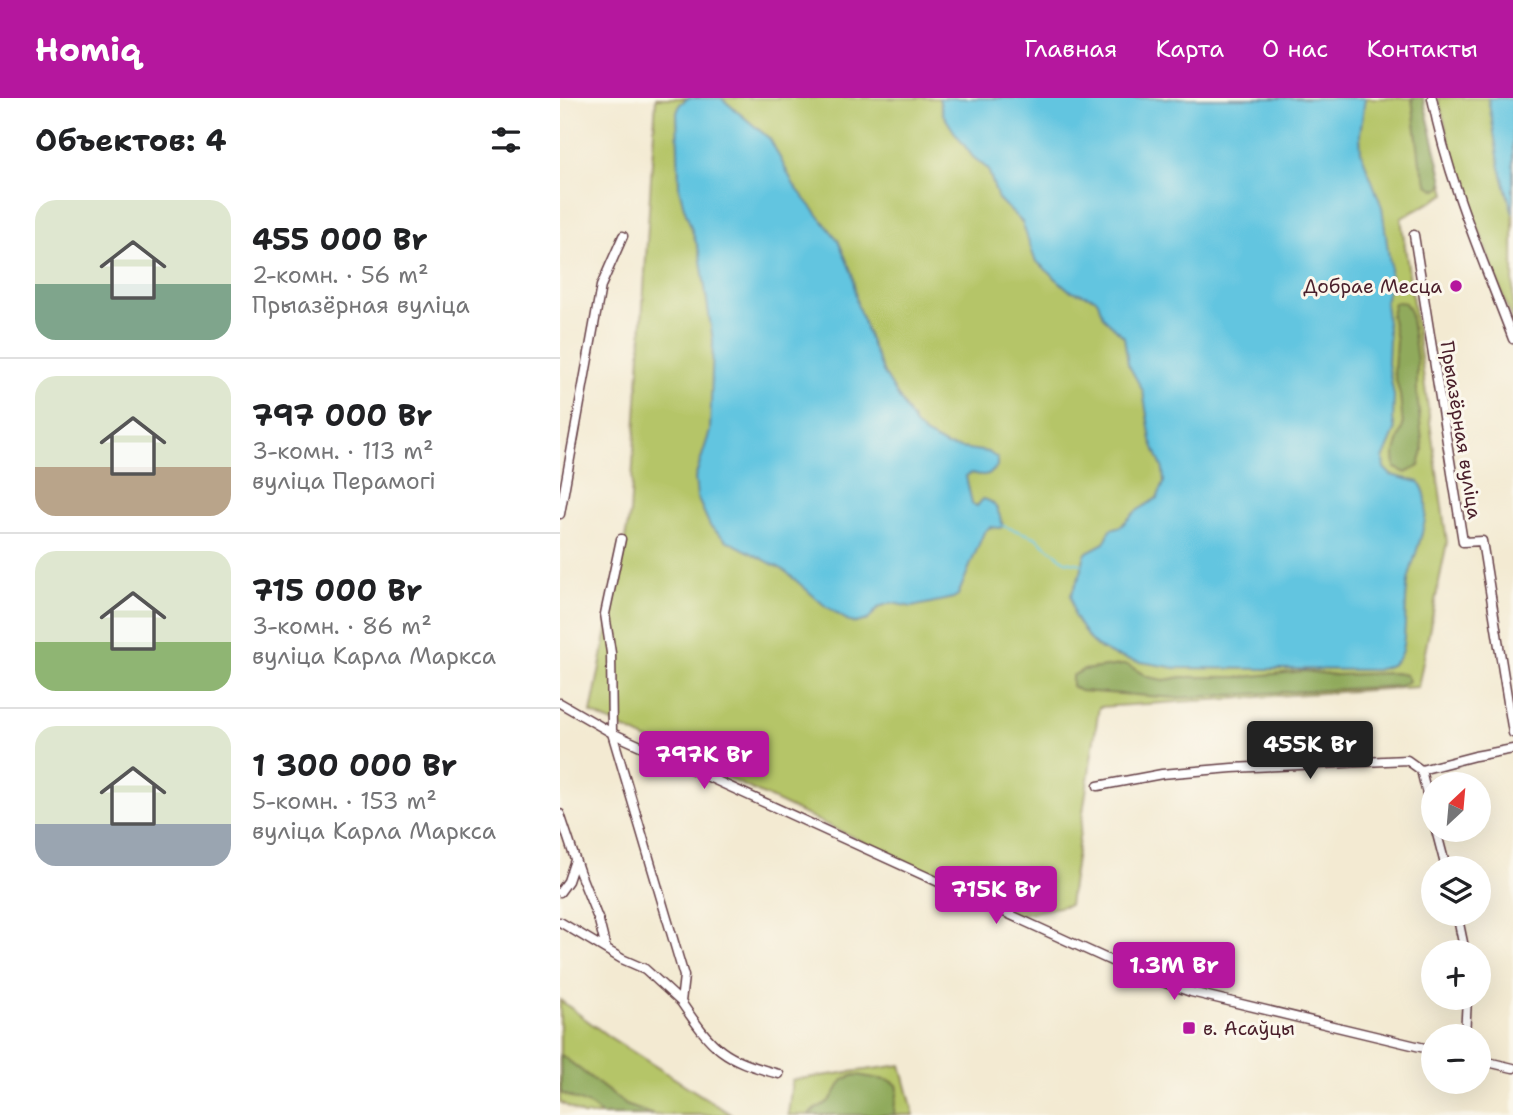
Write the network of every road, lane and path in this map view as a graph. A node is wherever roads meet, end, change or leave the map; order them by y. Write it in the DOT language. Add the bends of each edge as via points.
graph roads {
  1 [pos="1432,98"];
  2 [pos="1414,235"];
  3 [pos="623,236"];
  4 [pos="1513,339"];
  5 [pos="560,514"];
  6 [pos="621,539"];
  7 [pos="560,704"];
  8 [pos="612,733"];
  9 [pos="1513,733"];
  10 [pos="1513,749"];
  11 [pos="1421,770"];
  12 [pos="1098,786"];
  13 [pos="560,814"];
  14 [pos="575,859"];
  15 [pos="560,892"];
  16 [pos="560,922"];
  17 [pos="606,949"];
  18 [pos="681,1002"];
  19 [pos="1421,1047"];
  20 [pos="1491,1063"];
  21 [pos="1513,1068"];
  22 [pos="779,1074"];
  1 -- 4 [label="street" via="1460,200"];
  2 -- 9 [label="street, Прыазёрная вуліца" via="1463,542 1482,541"];
  3 -- 5 [label="street" via="601,286"];
  6 -- 8 [label="street" via="605,614 611,653"];
  7 -- 8 [label="street"];
  8 -- 18 [label="street" via="684,976"];
  8 -- 19 [label="street" via="1164,984"];
  10 -- 11 [label="street"];
  11 -- 12 [label="street" via="1407,760 1232,768"];
  13 -- 14 [label="street"];
  14 -- 15 [label="street"];
  14 -- 17 [label="street"];
  16 -- 17 [label="street"];
  17 -- 18 [label="street" via="645,969"];
  18 -- 22 [label="street" via="715,1047 749,1066"];
  20 -- 21 [label="street"];
}
